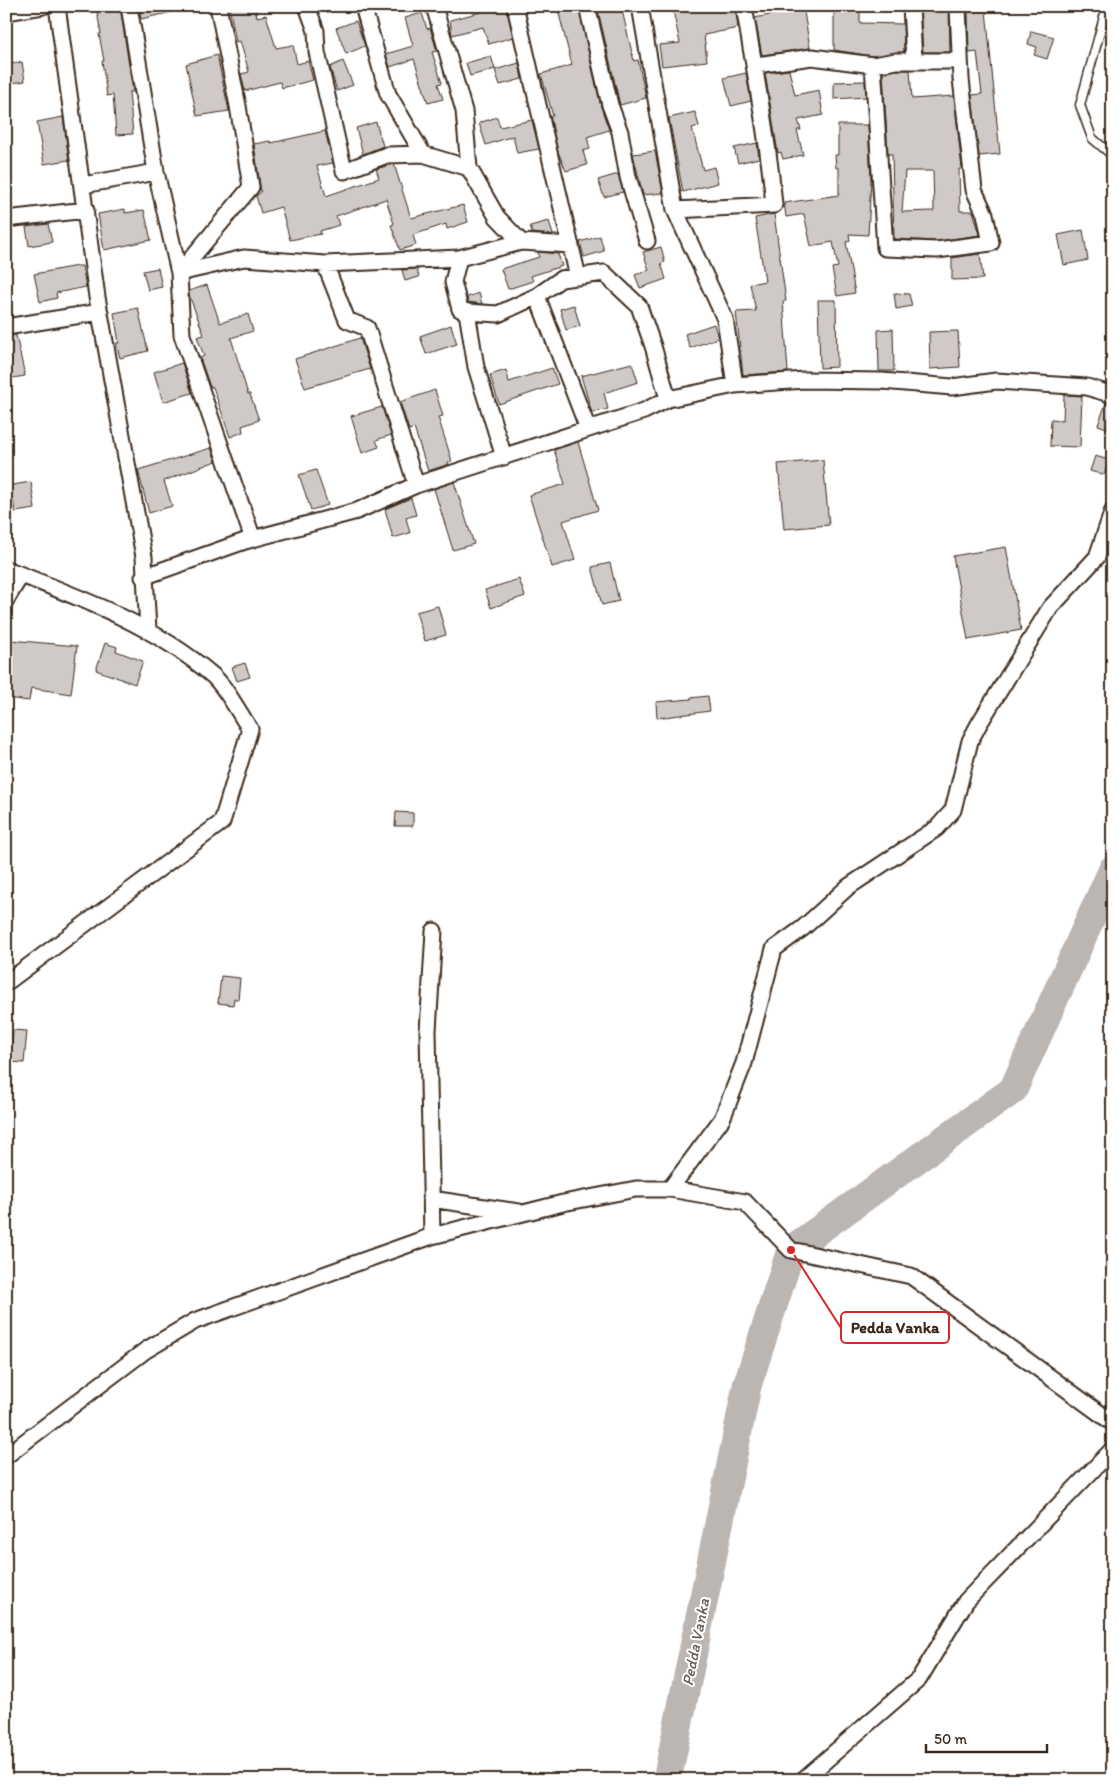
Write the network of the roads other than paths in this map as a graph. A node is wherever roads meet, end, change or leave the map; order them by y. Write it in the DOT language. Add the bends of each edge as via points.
graph roads {
  1 [pos="43,6"];
  2 [pos="58,6"];
  3 [pos="129,6"];
  4 [pos="218,6"];
  5 [pos="307,6"];
  6 [pos="363,6"];
  7 [pos="434,6"];
  8 [pos="515,6"];
  9 [pos="587,6"];
  10 [pos="640,6"];
  11 [pos="744,6"];
  12 [pos="911,6"];
  13 [pos="958,6"];
  14 [pos="1107,6"];
  15 [pos="6,12"];
  16 [pos="914,61"];
  17 [pos="960,61"];
  18 [pos="756,64"];
  19 [pos="873,65"];
  20 [pos="423,154"];
  21 [pos="1113,156"];
  22 [pos="469,168"];
  23 [pos="156,172"];
  24 [pos="83,185"];
  25 [pos="86,210"];
  26 [pos="675,210"];
  27 [pos="6,219"];
  28 [pos="647,241"];
  29 [pos="521,242"];
  30 [pos="571,244"];
  31 [pos="459,258"];
  32 [pos="325,264"];
  33 [pos="179,273"];
  34 [pos="578,277"];
  35 [pos="537,296"];
  36 [pos="100,312"];
  37 [pos="467,312"];
  38 [pos="6,327"];
  39 [pos="736,385"];
  40 [pos="1113,395"];
  41 [pos="668,399"];
  42 [pos="588,429"];
  43 [pos="504,458"];
  44 [pos="416,485"];
  45 [pos="1113,510"];
  46 [pos="253,539"];
  47 [pos="6,569"];
  48 [pos="22,575"];
  49 [pos="143,577"];
  50 [pos="6,600"];
  51 [pos="148,630"];
  52 [pos="434,931"];
  53 [pos="6,983"];
  54 [pos="670,1189"];
  55 [pos="431,1199"];
  56 [pos="528,1213"];
  57 [pos="432,1236"];
  58 [pos="1113,1423"];
  59 [pos="1113,1449"];
  60 [pos="6,1456"];
  61 [pos="803,1780"];
  1 -- 15 [label="street"];
  2 -- 24 [label="street"];
  3 -- 23 [label="street"];
  4 -- 33 [label="street" via="251,187"];
  5 -- 20 [label="street" via="316,30 319,60 344,171 387,155"];
  6 -- 20 [label="street" via="388,94"];
  7 -- 22 [label="street" via="464,111"];
  8 -- 30 [label="street"];
  9 -- 28 [label="street" via="610,104 620,132 628,177"];
  10 -- 26 [label="street"];
  11 -- 18 [label="street"];
  12 -- 16 [label="street"];
  13 -- 17 [label="street"];
  14 -- 21 [label="lane" via="1080,105 1092,138"];
  16 -- 17 [label="street"];
  16 -- 19 [label="street"];
  17 -- 19 [label="street" via="974,190 985,214 991,243 936,250 884,248"];
  18 -- 19 [label="street" via="812,57"];
  18 -- 26 [label="street" via="774,205"];
  20 -- 22 [label="street"];
  22 -- 29 [label="street" via="497,217"];
  23 -- 24 [label="street"];
  23 -- 33 [label="street"];
  24 -- 25 [label="street"];
  25 -- 27 [label="street"];
  25 -- 36 [label="street"];
  26 -- 39 [label="street" via="725,319"];
  29 -- 30 [label="street"];
  29 -- 31 [label="street"];
  30 -- 34 [label="street"];
  31 -- 32 [label="street"];
  31 -- 37 [label="street" via="452,282 460,309"];
  32 -- 33 [label="street" via="244,258"];
  32 -- 44 [label="street" via="347,320 367,328"];
  33 -- 46 [label="street" via="182,335"];
  34 -- 35 [label="street" via="560,279"];
  34 -- 41 [label="street" via="604,273 639,306"];
  35 -- 37 [label="street" via="498,314"];
  35 -- 42 [label="street"];
  36 -- 38 [label="street"];
  36 -- 49 [label="street" via="144,557"];
  37 -- 43 [label="street" via="476,367"];
  39 -- 40 [label="street" via="804,380 882,381 952,387 996,381 1087,387"];
  39 -- 41 [label="street"];
  41 -- 42 [label="street" via="644,411"];
  42 -- 43 [label="street"];
  43 -- 44 [label="street"];
  44 -- 46 [label="street" via="357,512"];
  45 -- 54 [label="street" via="1097,557 1050,608 979,724 970,741 953,810 937,828 848,887 803,928 774,949 744,1063 722,1119"];
  46 -- 49 [label="street"];
  47 -- 48 [label="street"];
  48 -- 50 [label="street"];
  48 -- 51 [label="street" via="86,600"];
  49 -- 51 [label="street"];
  51 -- 53 [label="street" via="214,676 250,729 222,822"];
  52 -- 55 [label="street" via="428,1032"];
  54 -- 56 [label="street" via="636,1189"];
  54 -- 58 [label="street" via="745,1202 791,1250 911,1276"];
  55 -- 56 [label="street"];
  55 -- 57 [label="street"];
  56 -- 57 [label="street"];
  57 -- 60 [label="street" via="195,1321 146,1350"];
  59 -- 61 [label="street" via="966,1602 919,1680"];
}
